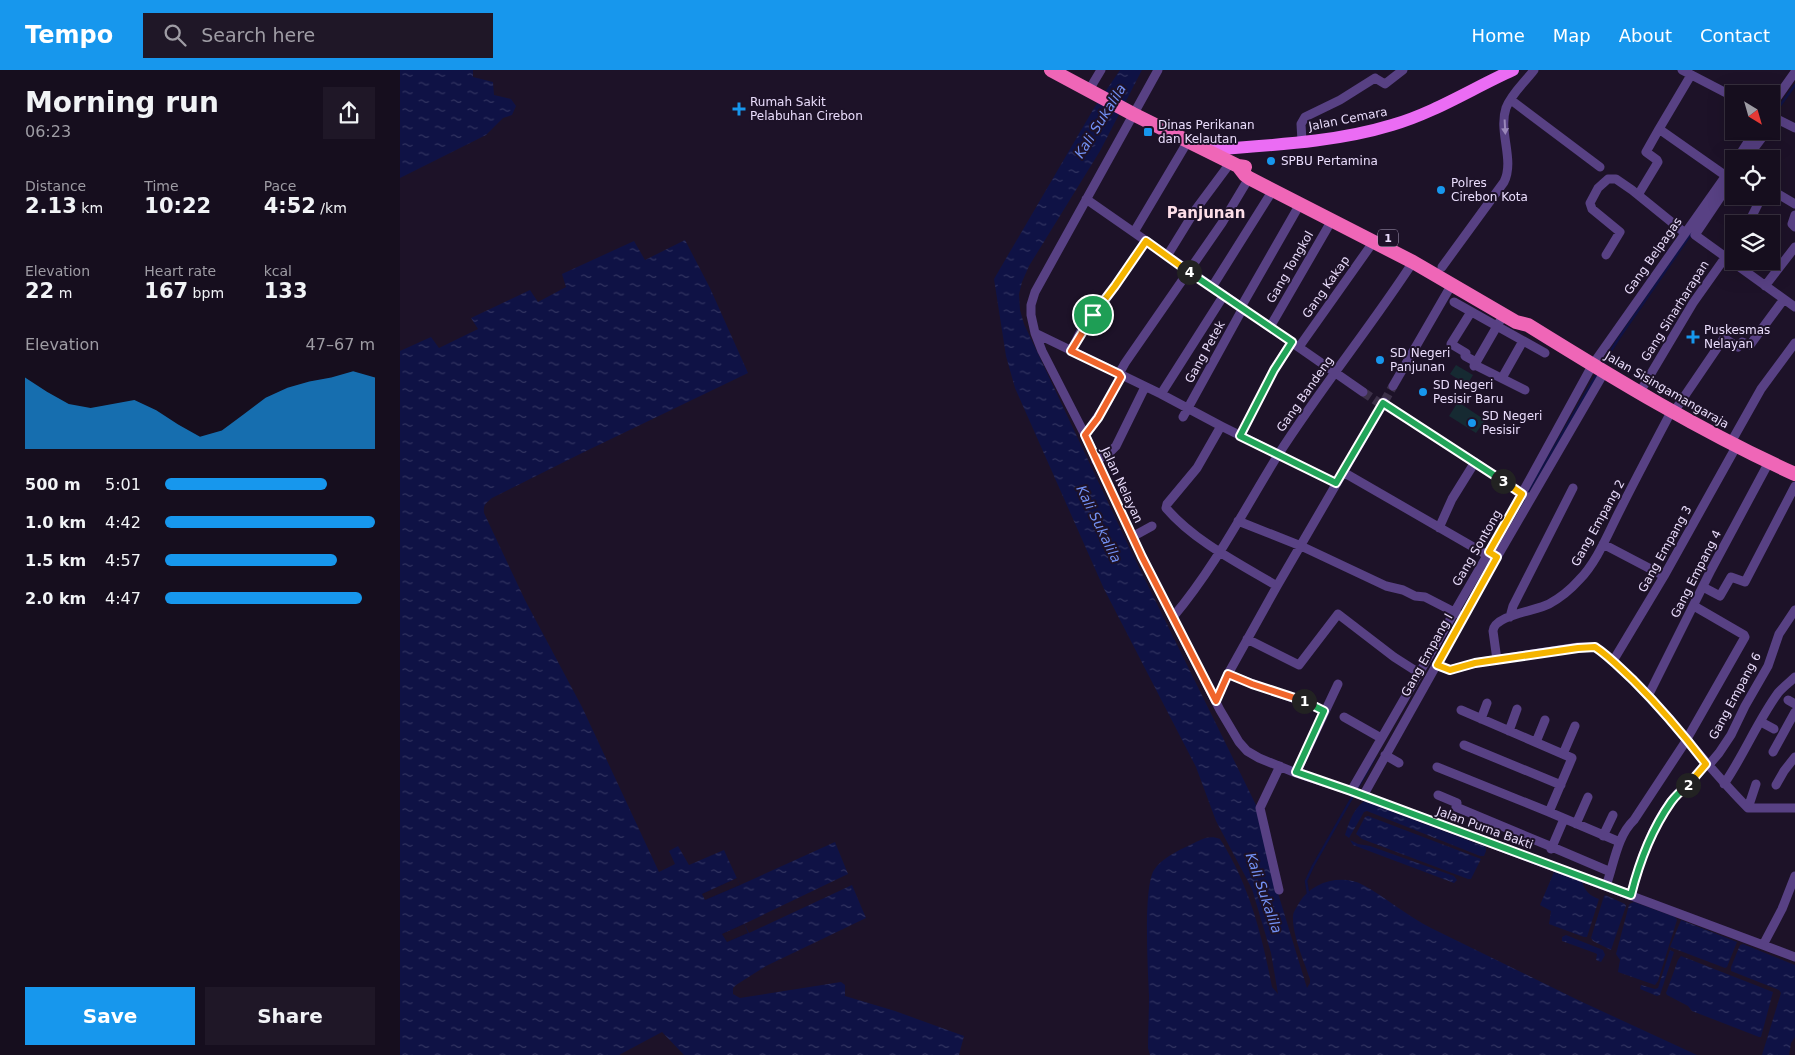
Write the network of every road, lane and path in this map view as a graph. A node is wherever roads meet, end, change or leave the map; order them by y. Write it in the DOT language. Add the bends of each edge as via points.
graph roads {
  1 [pos="1052,70"];
  2 [pos="1101,70"];
  3 [pos="1158,70"];
  4 [pos="1402,70"];
  5 [pos="1534,70"];
  6 [pos="1682,70"];
  7 [pos="1504,72"];
  8 [pos="1795,72"];
  9 [pos="1375,74"];
  10 [pos="1697,74"];
  11 [pos="1725,91"];
  12 [pos="1092,92"];
  13 [pos="1780,93"];
  14 [pos="1511,100"];
  15 [pos="1129,112"];
  16 [pos="1780,123"];
  17 [pos="1795,128"];
  18 [pos="1659,129"];
  19 [pos="1188,140"];
  20 [pos="1302,141"];
  21 [pos="1207,150"];
  22 [pos="1234,164"];
  23 [pos="1600,167"];
  24 [pos="1725,173"];
  25 [pos="1249,178"];
  26 [pos="1725,183"];
  27 [pos="1273,190"];
  28 [pos="1638,195"];
  29 [pos="1780,195"];
  30 [pos="1086,199"];
  31 [pos="1300,204"];
  32 [pos="1795,204"];
  33 [pos="1706,209"];
  34 [pos="1795,215"];
  35 [pos="1332,220"];
  36 [pos="1795,228"];
  37 [pos="1134,232"];
  38 [pos="1685,233"];
  39 [pos="1146,241"];
  40 [pos="1374,241"];
  41 [pos="1795,247"];
  42 [pos="1606,255"];
  43 [pos="1167,256"];
  44 [pos="1724,256"];
  45 [pos="1413,262"];
  46 [pos="1442,267"];
  47 [pos="1188,271"];
  48 [pos="1452,284"];
  49 [pos="1766,286"];
  50 [pos="1212,288"];
  51 [pos="1224,295"];
  52 [pos="1784,299"];
  53 [pos="1454,302"];
  54 [pos="1795,307"];
  55 [pos="1242,308"];
  56 [pos="1471,312"];
  57 [pos="1500,321"];
  58 [pos="1528,325"];
  59 [pos="1270,327"];
  60 [pos="1035,333"];
  61 [pos="1523,341"];
  62 [pos="1795,343"];
  63 [pos="1296,344"];
  64 [pos="1071,351"];
  65 [pos="1545,354"];
  66 [pos="1475,365"];
  67 [pos="1599,368"];
  68 [pos="1335,374"];
  69 [pos="1120,375"];
  70 [pos="1502,378"];
  71 [pos="1393,386"];
  72 [pos="1145,387"];
  73 [pos="1525,390"];
  74 [pos="1363,392"];
  75 [pos="1640,392"];
  76 [pos="1160,394"];
  77 [pos="1188,408"];
  78 [pos="1672,412"];
  79 [pos="1183,417"];
  80 [pos="1220,426"];
  81 [pos="1085,435"];
  82 [pos="1240,436"];
  83 [pos="1733,446"];
  84 [pos="1279,454"];
  85 [pos="1096,460"];
  86 [pos="1474,462"];
  87 [pos="1768,464"];
  88 [pos="1343,472"];
  89 [pos="1795,474"];
  90 [pos="1336,483"];
  91 [pos="1795,486"];
  92 [pos="1573,488"];
  93 [pos="1527,496"];
  94 [pos="1238,521"];
  95 [pos="1152,526"];
  96 [pos="1439,528"];
  97 [pos="1132,537"];
  98 [pos="1603,544"];
  99 [pos="1301,546"];
  100 [pos="1220,553"];
  101 [pos="1491,554"];
  102 [pos="1664,576"];
  103 [pos="1277,586"];
  104 [pos="1703,587"];
  105 [pos="1694,606"];
  106 [pos="1795,610"];
  107 [pos="1458,614"];
  108 [pos="1510,616"];
  109 [pos="1173,617"];
  110 [pos="1248,639"];
  111 [pos="1497,660"];
  112 [pos="1613,661"];
  113 [pos="1437,665"];
  114 [pos="1425,672"];
  115 [pos="1228,674"];
  116 [pos="1795,677"];
  117 [pos="1338,684"];
  118 [pos="1648,696"];
  119 [pos="1216,701"];
  120 [pos="1487,703"];
  121 [pos="1518,709"];
  122 [pos="1461,710"];
  123 [pos="1324,711"];
  124 [pos="1795,712"];
  125 [pos="1344,717"];
  126 [pos="1481,719"];
  127 [pos="1545,720"];
  128 [pos="1761,722"];
  129 [pos="1575,726"];
  130 [pos="1774,729"];
  131 [pos="1509,731"];
  132 [pos="1687,738"];
  133 [pos="1536,742"];
  134 [pos="1464,745"];
  135 [pos="1383,747"];
  136 [pos="1773,752"];
  137 [pos="1563,754"];
  138 [pos="1795,757"];
  139 [pos="1399,762"];
  140 [pos="1707,765"];
  141 [pos="1280,766"];
  142 [pos="1437,767"];
  143 [pos="1296,772"];
  144 [pos="1724,784"];
  145 [pos="1756,784"];
  146 [pos="1561,785"];
  147 [pos="1776,785"];
  148 [pos="1357,793"];
  149 [pos="1438,795"];
  150 [pos="1588,797"];
  151 [pos="1748,808"];
  152 [pos="1795,808"];
  153 [pos="1549,812"];
  154 [pos="1613,815"];
  155 [pos="1564,819"];
  156 [pos="1576,824"];
  157 [pos="1604,836"];
  158 [pos="1615,840"];
  159 [pos="1550,850"];
  160 [pos="1544,863"];
  161 [pos="1606,870"];
  162 [pos="1795,876"];
  163 [pos="1606,886"];
  164 [pos="1280,890"];
  165 [pos="1631,895"];
  166 [pos="1763,945"];
  167 [pos="1795,957"];
  1 -- 12 [label="highway, Jalan Sisingamangaraja / 1"];
  2 -- 12 [label="street"];
  3 -- 15 [label="street, Jalan Nelayan"];
  4 -- 9 [label="street" via="1385,84"];
  5 -- 14 [label="street"];
  6 -- 10 [label="street"];
  7 -- 20 [label="main road, Jalan Cemara" via="1434,109 1391,126"];
  8 -- 13 [label="street"];
  9 -- 20 [label="street" via="1340,100 1305,117 1301,124"];
  10 -- 11 [label="street"];
  10 -- 18 [label="street"];
  12 -- 15 [label="highway, Jalan Sisingamangaraja / 1"];
  14 -- 23 [label="street"];
  14 -- 46 [label="street, one-way" via="1504,116 1506,178"];
  15 -- 19 [label="highway, Jalan Sisingamangaraja / 1"];
  15 -- 30 [label="street, Jalan Nelayan"];
  16 -- 17 [label="street"];
  18 -- 24 [label="street"];
  18 -- 28 [label="street" via="1646,151 1658,162"];
  19 -- 21 [label="highway, Jalan Sisingamangaraja / 1"];
  19 -- 37 [label="street"];
  20 -- 21 [label="main road, Jalan Cemara"];
  21 -- 22 [label="highway, Jalan Sisingamangaraja / 1"];
  22 -- 25 [label="highway, Jalan Sisingamangaraja / 1"];
  22 -- 43 [label="street" via="1196,210"];
  22 -- 46 [label="highway, Jalan Sisingamangaraja / 1" via="1250,168"];
  25 -- 27 [label="highway, Jalan Sisingamangaraja / 1"];
  25 -- 47 [label="street" via="1233,207"];
  26 -- 33 [label="street"];
  27 -- 31 [label="highway, Jalan Sisingamangaraja / 1"];
  27 -- 50 [label="street"];
  28 -- 38 [label="street"];
  28 -- 42 [label="street" via="1610,178 1591,199 1590,207 1620,232"];
  29 -- 32 [label="street"];
  30 -- 37 [label="street"];
  30 -- 60 [label="street, Jalan Nelayan" via="1032,299"];
  31 -- 35 [label="highway, Jalan Sisingamangaraja / 1"];
  31 -- 55 [label="street, Gang Petek"];
  33 -- 38 [label="street, Gang Belpagas"];
  33 -- 44 [label="street" via="1695,234"];
  34 -- 36 [label="street" via="1792,224"];
  35 -- 40 [label="highway, Jalan Sisingamangaraja / 1"];
  35 -- 59 [label="street, Gang Tongkol"];
  37 -- 39 [label="street"];
  38 -- 67 [label="street, Gang Belpagas"];
  39 -- 43 [label="street"];
  39 -- 64 [label="street" via="1081,331"];
  40 -- 45 [label="highway, Jalan Sisingamangaraja / 1"];
  40 -- 63 [label="street, Gang Kakap"];
  41 -- 49 [label="street"];
  43 -- 47 [label="street"];
  44 -- 49 [label="street"];
  44 -- 75 [label="street, Gang Sinarharapan"];
  45 -- 48 [label="highway, Jalan Sisingamangaraja / 1"];
  45 -- 68 [label="street, Gang Bandeng"];
  46 -- 58 [label="highway, Jalan Sisingamangaraja / 1" via="1521,315"];
  47 -- 50 [label="street"];
  47 -- 69 [label="street"];
  48 -- 57 [label="highway, Jalan Sisingamangaraja / 1"];
  48 -- 71 [label="street"];
  49 -- 52 [label="street"];
  50 -- 51 [label="street"];
  51 -- 55 [label="street"];
  51 -- 76 [label="street"];
  52 -- 54 [label="street"];
  52 -- 78 [label="street, Gang Empang 2" via="1750,345 1742,342 1738,347 1724,338"];
  53 -- 56 [label="street"];
  55 -- 59 [label="street"];
  55 -- 77 [label="street, Gang Petek"];
  56 -- 57 [label="street"];
  56 -- 66 [label="street" via="1451,344 1466,353 1465,356"];
  57 -- 58 [label="highway, Jalan Sisingamangaraja / 1"];
  57 -- 61 [label="street"];
  57 -- 66 [label="street"];
  58 -- 67 [label="highway, Jalan Sisingamangaraja / 1"];
  59 -- 63 [label="street"];
  60 -- 64 [label="street"];
  60 -- 81 [label="street, Jalan Nelayan"];
  61 -- 65 [label="street"];
  61 -- 70 [label="street"];
  62 -- 83 [label="street, Gang Empang 3" via="1761,389"];
  63 -- 68 [label="street"];
  63 -- 82 [label="street, Gang Kakap" via="1274,370"];
  64 -- 69 [label="street"];
  66 -- 70 [label="street"];
  67 -- 75 [label="highway, Jalan Sisingamangaraja / 1"];
  67 -- 93 [label="street"];
  67 -- 93 [label="street, Gang Empang I"];
  68 -- 74 [label="street"];
  68 -- 84 [label="street, Gang Bandeng"];
  69 -- 72 [label="street"];
  69 -- 81 [label="street" via="1107,403"];
  70 -- 73 [label="street"];
  72 -- 76 [label="street"];
  72 -- 85 [label="street" via="1116,446"];
  75 -- 78 [label="highway, Jalan Sisingamangaraja / 1"];
  76 -- 77 [label="street"];
  77 -- 79 [label="street, Gang Petek"];
  77 -- 80 [label="street"];
  78 -- 83 [label="highway, Jalan Sisingamangaraja / 1"];
  78 -- 98 [label="street, Gang Empang 2"];
  80 -- 82 [label="street"];
  80 -- 100 [label="street" via="1197,468 1166,508"];
  81 -- 85 [label="street, Jalan Nelayan"];
  82 -- 84 [label="street"];
  83 -- 87 [label="highway, Jalan Sisingamangaraja / 1"];
  83 -- 102 [label="street, Gang Empang 3"];
  84 -- 90 [label="street"];
  84 -- 94 [label="street, Gang Bandeng"];
  85 -- 97 [label="street, Jalan Nelayan"];
  86 -- 88 [label="street" via="1383,403"];
  86 -- 93 [label="street"];
  86 -- 96 [label="street"];
  87 -- 89 [label="highway, Jalan Sisingamangaraja / 1"];
  87 -- 104 [label="street, Gang Empang 4"];
  88 -- 90 [label="street"];
  88 -- 96 [label="street"];
  90 -- 99 [label="street"];
  91 -- 104 [label="street" via="1745,582 1731,577 1720,596"];
  92 -- 108 [label="street"];
  93 -- 101 [label="street, Gang Empang I"];
  94 -- 99 [label="street"];
  94 -- 100 [label="street, Gang Bandeng"];
  95 -- 97 [label="street"];
  96 -- 101 [label="street"];
  97 -- 109 [label="street, Jalan Nelayan"];
  98 -- 102 [label="street"];
  98 -- 108 [label="street, Gang Empang 2" via="1582,577 1558,598 1542,607"];
  99 -- 103 [label="street"];
  99 -- 107 [label="street" via="1386,586 1425,597"];
  100 -- 103 [label="street"];
  100 -- 109 [label="street, Gang Bandeng"];
  101 -- 107 [label="street, Gang Empang I"];
  102 -- 112 [label="street, Gang Empang 3"];
  103 -- 110 [label="street"];
  104 -- 105 [label="street, Gang Empang 4"];
  105 -- 118 [label="street, Gang Empang 4"];
  105 -- 132 [label="street" via="1745,636"];
  106 -- 140 [label="street, Gang Empang 6" via="1779,634 1768,666 1731,735"];
  107 -- 113 [label="street, Gang Empang I"];
  107 -- 114 [label="street"];
  108 -- 111 [label="street" via="1494,627"];
  109 -- 119 [label="street, Jalan Nelayan"];
  110 -- 114 [label="street" via="1299,665 1338,614 1394,656"];
  110 -- 115 [label="street"];
  111 -- 112 [label="street" via="1591,646"];
  111 -- 113 [label="street" via="1450,670"];
  112 -- 118 [label="street"];
  113 -- 114 [label="street, Gang Empang I"];
  114 -- 135 [label="street, Gang Empang I"];
  114 -- 135 [label="street"];
  115 -- 119 [label="street"];
  115 -- 123 [label="street" via="1300,699"];
  116 -- 128 [label="street" via="1780,692"];
  117 -- 123 [label="street"];
  118 -- 132 [label="street"];
  119 -- 141 [label="street, Jalan Nelayan" via="1243,747 1253,755"];
  120 -- 126 [label="street"];
  121 -- 131 [label="street"];
  122 -- 126 [label="street"];
  123 -- 143 [label="street"];
  124 -- 136 [label="street"];
  125 -- 135 [label="street"];
  126 -- 131 [label="street"];
  127 -- 133 [label="street"];
  128 -- 130 [label="street"];
  128 -- 144 [label="street"];
  129 -- 137 [label="street"];
  131 -- 133 [label="street"];
  132 -- 140 [label="street"];
  132 -- 163 [label="street" via="1627,826"];
  133 -- 137 [label="street"];
  134 -- 146 [label="street"];
  135 -- 139 [label="street"];
  135 -- 148 [label="street"];
  135 -- 148 [label="street, Gang Empang I"];
  137 -- 146 [label="street" via="1572,758"];
  138 -- 147 [label="street"];
  140 -- 144 [label="street"];
  140 -- 165 [label="street, Gang Empang 6" via="1672,800 1660,818"];
  141 -- 143 [label="street, Jalan Nelayan"];
  141 -- 164 [label="street" via="1260,808"];
  142 -- 153 [label="street"];
  143 -- 148 [label="street, Jalan Nelayan"];
  144 -- 151 [label="street"];
  145 -- 151 [label="street"];
  146 -- 153 [label="street"];
  148 -- 160 [label="street, Jalan Purna Bakti"];
  149 -- 159 [label="street" via="1457,803 1456,807"];
  150 -- 156 [label="street"];
  151 -- 152 [label="street"];
  153 -- 155 [label="street"];
  154 -- 157 [label="street"];
  155 -- 156 [label="street"];
  155 -- 159 [label="street"];
  156 -- 157 [label="street"];
  157 -- 158 [label="street"];
  159 -- 160 [label="street"];
  159 -- 161 [label="street"];
  160 -- 163 [label="street, Jalan Purna Bakti"];
  162 -- 166 [label="street"];
  163 -- 165 [label="street, Jalan Purna Bakti"];
  165 -- 166 [label="street, Jalan Purna Bakti"];
  166 -- 167 [label="street, Jalan Purna Bakti"];
}
